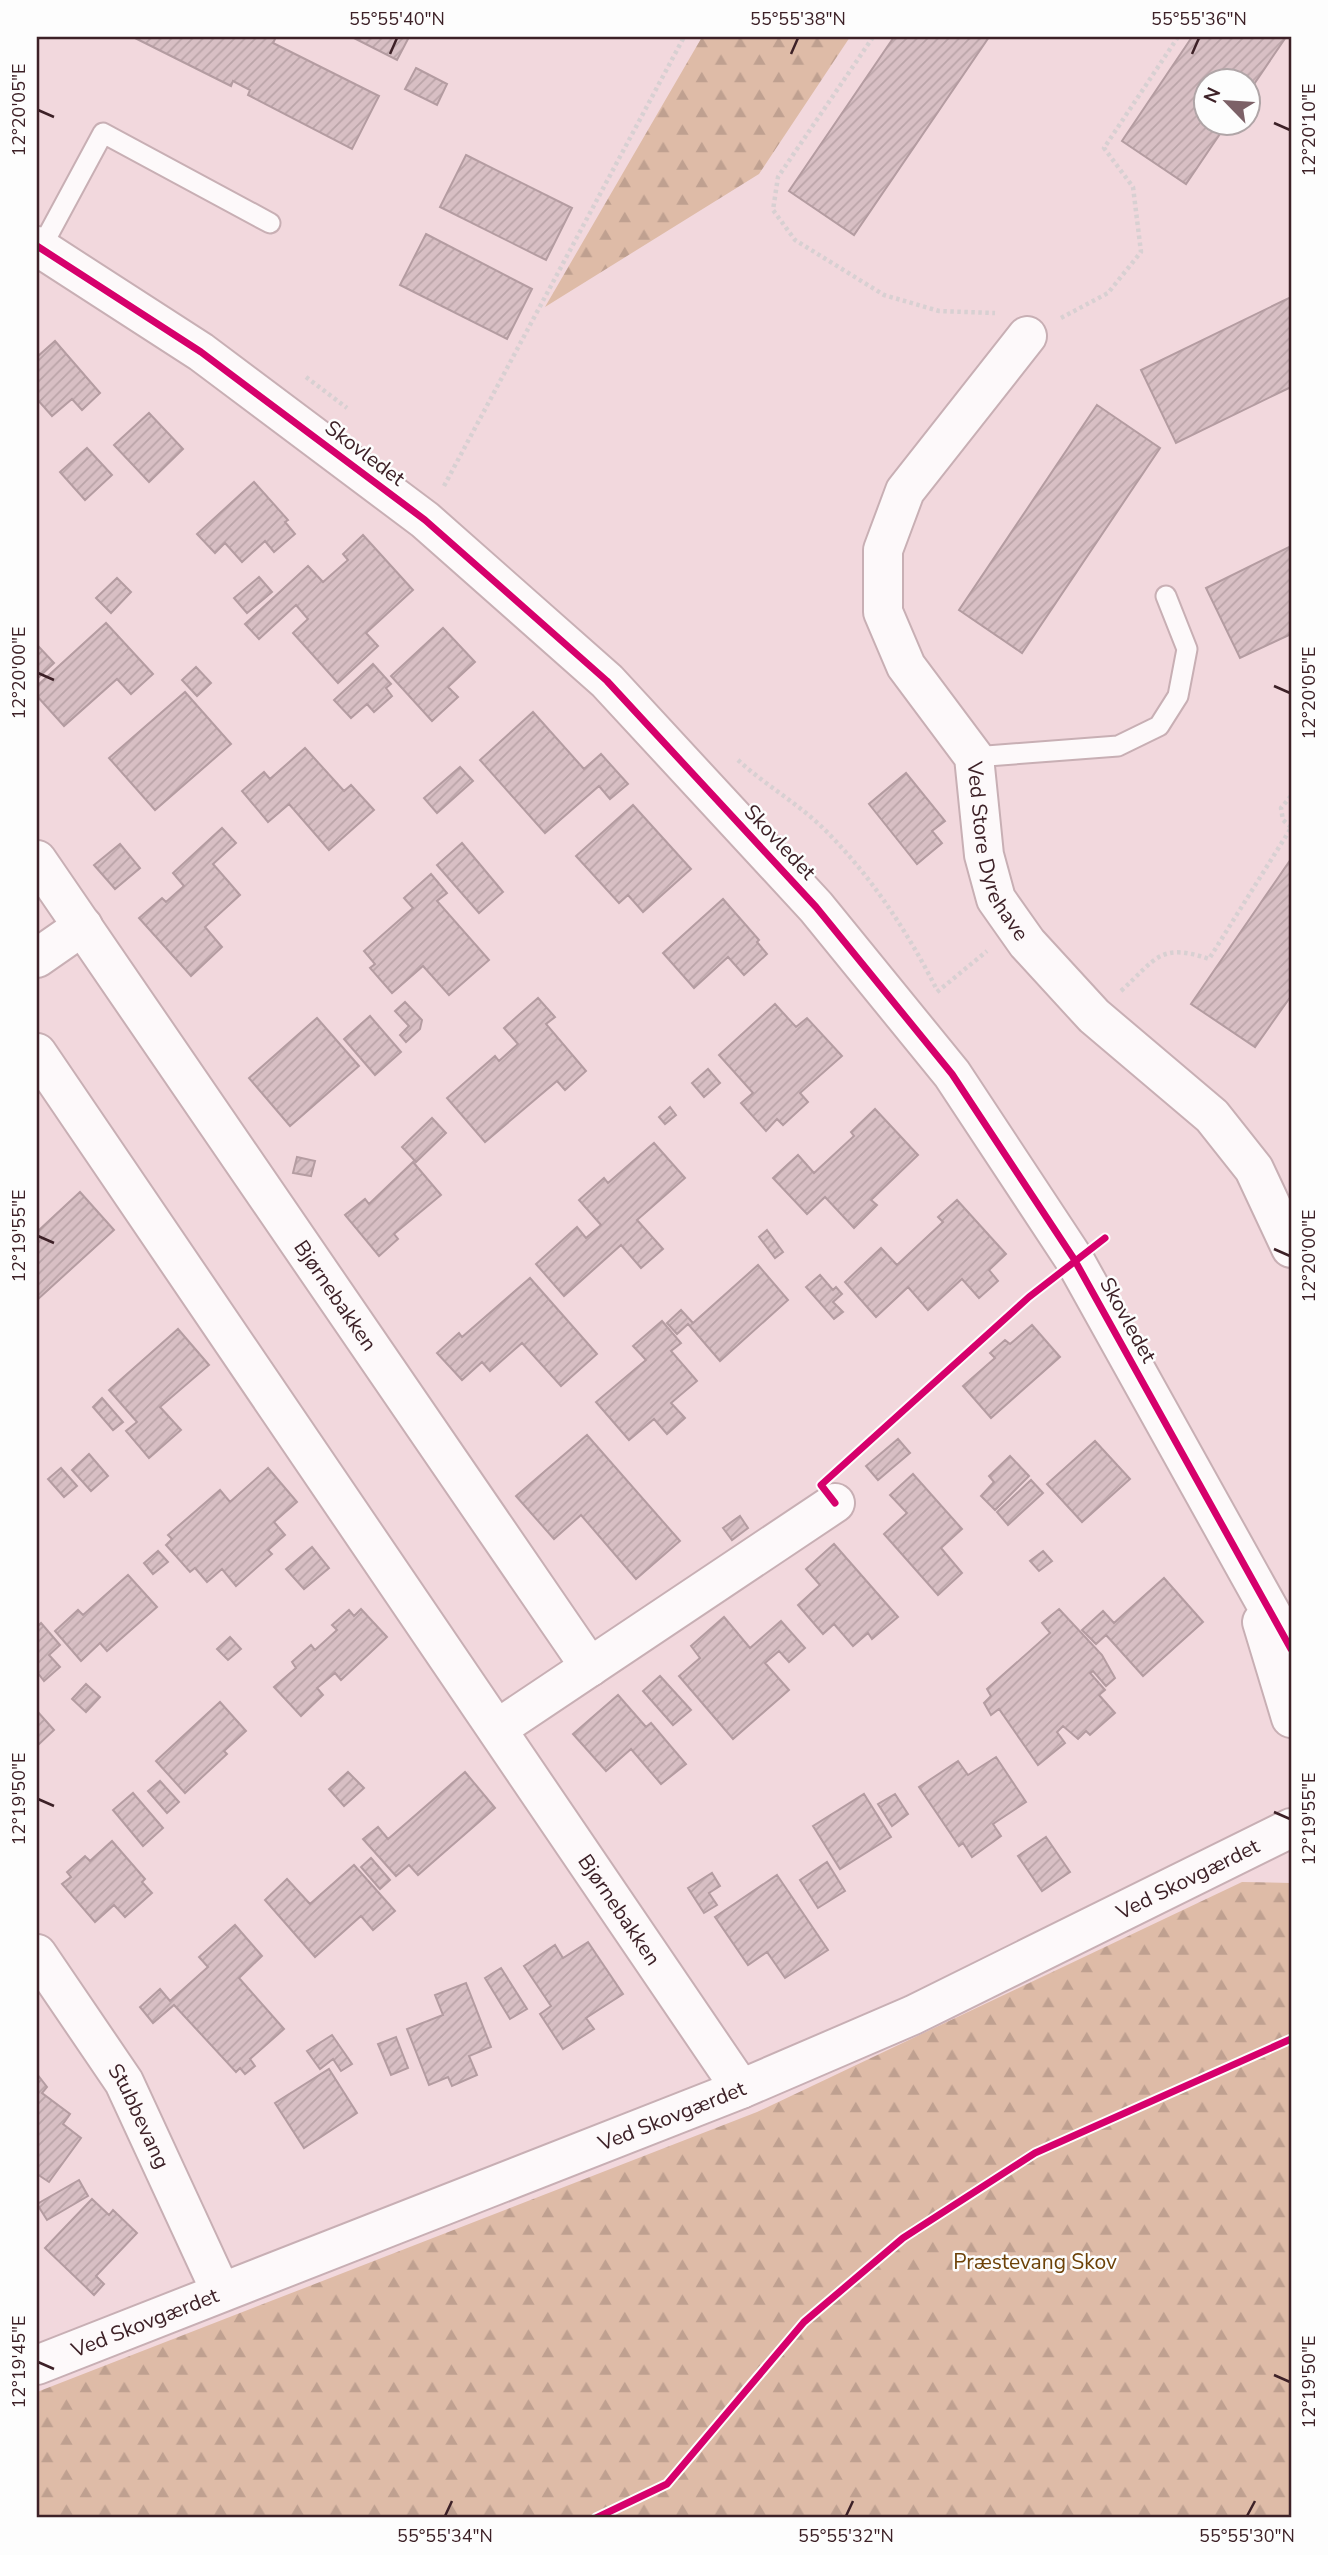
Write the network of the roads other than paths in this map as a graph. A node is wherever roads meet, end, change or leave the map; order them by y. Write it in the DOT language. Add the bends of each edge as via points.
graph roads {
  1 [pos="270,223"];
  2 [pos="39,247"];
  3 [pos="1027,336"];
  4 [pos="1166,596"];
  5 [pos="974,757"];
  6 [pos="37,860"];
  7 [pos="83,926"];
  8 [pos="37,958"];
  9 [pos="37,1053"];
  10 [pos="1291,1248"];
  11 [pos="835,1503"];
  12 [pos="1255,1585"];
  13 [pos="1291,1648"];
  14 [pos="590,1667"];
  15 [pos="1291,1718"];
  16 [pos="496,1730"];
  17 [pos="1291,1828"];
  18 [pos="37,1954"];
  19 [pos="741,2089"];
  20 [pos="221,2292"];
  21 [pos="37,2365"];
  1 -- 2 [label="lane, Skovledet" via="103,133"];
  2 -- 12 [label="street, Skovledet" via="201,352 425,520 607,681 816,907 952,1074 1074,1259"];
  3 -- 5 [label="street, Ved Store Dyrehave" via="905,492 883,550 883,612 906,666"];
  4 -- 5 [label="lane" via="1187,649 1178,696 1159,726 1118,746"];
  5 -- 10 [label="street, Ved Store Dyrehave" via="984,855 996,899 1094,1016 1212,1116 1254,1169"];
  6 -- 7 [label="street, Bjørnebakken"];
  7 -- 8 [label="street"];
  7 -- 14 [label="street, Bjørnebakken"];
  9 -- 16 [label="street, Bjørnebakken"];
  11 -- 14 [label="street"];
  12 -- 13 [label="street, Skovledet"];
  12 -- 15 [label="street, Skovledet" via="1267,1646"];
  14 -- 16 [label="street"];
  16 -- 19 [label="street, Bjørnebakken"];
  17 -- 19 [label="street, Ved Skovgærdet" via="913,2015"];
  18 -- 20 [label="street, Stubbevang" via="124,2082"];
  19 -- 20 [label="street, Ved Skovgærdet"];
  20 -- 21 [label="street, Ved Skovgærdet"];
}
